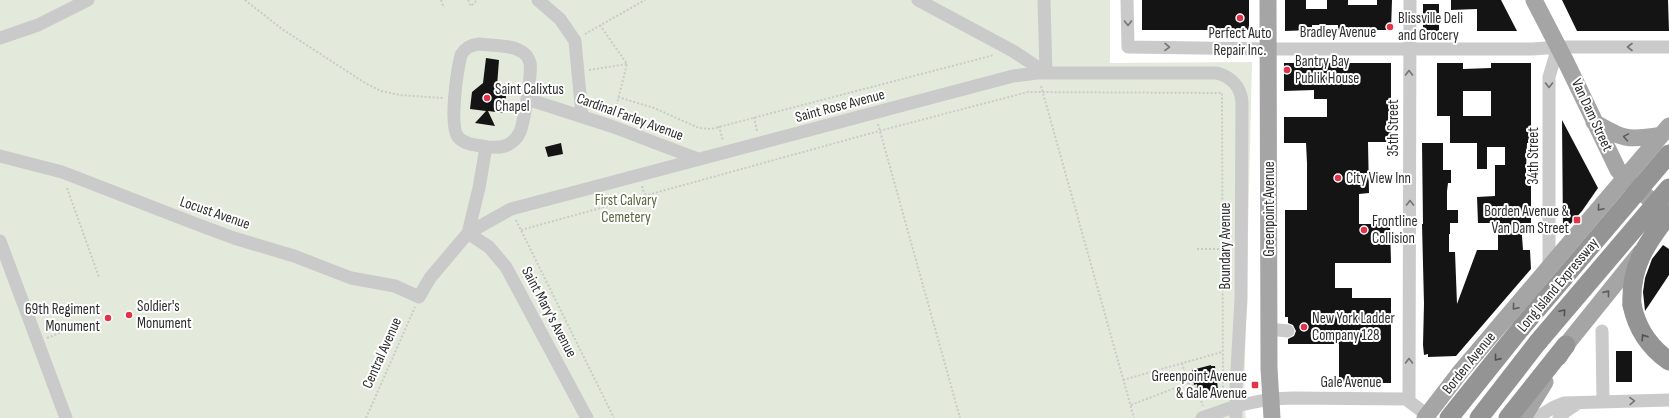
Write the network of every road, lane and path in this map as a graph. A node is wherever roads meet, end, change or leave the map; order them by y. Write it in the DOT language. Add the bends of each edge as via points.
graph roads {
  1 [pos="88,0"];
  2 [pos="245,0"];
  3 [pos="441,0"];
  4 [pos="468,0"];
  5 [pos="477,0"];
  6 [pos="538,0"];
  7 [pos="645,0"];
  8 [pos="918,0"];
  9 [pos="1044,0"];
  10 [pos="1127,0"];
  11 [pos="1268,0"];
  12 [pos="1410,0"];
  13 [pos="1535,1"];
  14 [pos="444,8"];
  15 [pos="600,25"];
  16 [pos="0,38"];
  17 [pos="575,41"];
  18 [pos="1558,47"];
  19 [pos="1669,47"];
  20 [pos="1409,48"];
  21 [pos="1269,49"];
  22 [pos="1013,51"];
  23 [pos="628,64"];
  24 [pos="577,72"];
  25 [pos="1042,73"];
  26 [pos="1229,79"];
  27 [pos="1043,91"];
  28 [pos="618,97"];
  29 [pos="527,99"];
  30 [pos="455,100"];
  31 [pos="582,116"];
  32 [pos="1594,122"];
  33 [pos="611,126"];
  34 [pos="1665,130"];
  35 [pos="879,131"];
  36 [pos="486,146"];
  37 [pos="1669,154"];
  38 [pos="0,156"];
  39 [pos="698,159"];
  40 [pos="62,172"];
  41 [pos="1625,178"];
  42 [pos="1669,188"];
  43 [pos="511,209"];
  44 [pos="1669,214"];
  45 [pos="1669,218"];
  46 [pos="521,230"];
  47 [pos="468,233"];
  48 [pos="0,241"];
  49 [pos="1197,249"];
  50 [pos="1222,249"];
  51 [pos="1549,266"];
  52 [pos="99,277"];
  53 [pos="419,297"];
  54 [pos="1269,329"];
  55 [pos="67,330"];
  56 [pos="1288,331"];
  57 [pos="1602,331"];
  58 [pos="43,339"];
  59 [pos="1566,345"];
  60 [pos="1222,352"];
  61 [pos="1669,361"];
  62 [pos="1182,362"];
  63 [pos="1124,380"];
  64 [pos="1188,383"];
  65 [pos="1270,399"];
  66 [pos="1409,400"];
  67 [pos="1669,400"];
  68 [pos="1603,401"];
  69 [pos="1579,402"];
  70 [pos="1131,405"];
  71 [pos="1223,411"];
  72 [pos="1236,412"];
  73 [pos="1204,417"];
  74 [pos="1426,417"];
  75 [pos="66,418"];
  76 [pos="366,418"];
  77 [pos="587,418"];
  78 [pos="614,418"];
  79 [pos="960,418"];
  80 [pos="1134,418"];
  81 [pos="1272,418"];
  82 [pos="1449,418"];
  83 [pos="1479,418"];
  84 [pos="1508,418"];
  85 [pos="1522,418"];
  86 [pos="1536,418"];
  87 [pos="1559,418"];
  1 -- 16 [label="street" via="38,25"];
  2 -- 30 [label="path" via="282,30 349,74 381,91"];
  3 -- 14 [label="path"];
  4 -- 5 [label="path" via="471,6"];
  6 -- 17 [label="street" via="560,19"];
  7 -- 15 [label="path"];
  8 -- 22 [label="street"];
  9 -- 25 [label="street"];
  10 -- 21 [label="street, Bradley Avenue, one-way" via="1128,47"];
  11 -- 21 [label="main road, Greenpoint Avenue"];
  12 -- 20 [label="street, 35th Street"];
  13 -- 18 [label="main road, Van Dam Street"];
  15 -- 17 [label="path"];
  15 -- 23 [label="path"];
  17 -- 24 [label="street"];
  19 -- 18 [label="street, Bradley Avenue, one-way"];
  18 -- 20 [label="street, Bradley Avenue"];
  18 -- 32 [label="main road, Van Dam Street"];
  18 -- 51 [label="street, 34th Street, one-way" via="1549,77"];
  20 -- 21 [label="street, Bradley Avenue"];
  66 -- 20 [label="street, 35th Street, one-way"];
  21 -- 54 [label="main road, Greenpoint Avenue"];
  22 -- 25 [label="street"];
  22 -- 28 [label="path" via="711,129 699,128 654,108"];
  23 -- 24 [label="path"];
  23 -- 28 [label="path"];
  24 -- 31 [label="street"];
  25 -- 26 [label="street, Saint Rose Avenue" via="1212,73 1222,74"];
  25 -- 27 [label="path"];
  25 -- 39 [label="street, Saint Rose Avenue" via="1013,76"];
  26 -- 72 [label="street, Boundary Avenue" via="1238,88 1242,102 1241,299"];
  27 -- 35 [label="path" via="1007,97"];
  27 -- 50 [label="path" via="1222,93"];
  27 -- 63 [label="path"];
  28 -- 33 [label="path"];
  29 -- 30 [label="street" via="530,62 525,54 511,48 479,44 466,48 461,55"];
  29 -- 31 [label="street, Cardinal Farley Avenue"];
  29 -- 36 [label="street" via="520,132 513,142 504,147"];
  30 -- 36 [label="street" via="454,126 458,137 471,145"];
  31 -- 33 [label="street, Cardinal Farley Avenue"];
  34 -- 32 [label="main road, one-way" via="1645,138 1624,138"];
  32 -- 41 [label="main road, Van Dam Street" via="1618,170"];
  33 -- 39 [label="street, Cardinal Farley Avenue"];
  34 -- 41 [label="main road, Borden Avenue"];
  35 -- 46 [label="path"];
  35 -- 79 [label="path"];
  36 -- 47 [label="street"];
  37 -- 82 [label="highway, Long Island Expressway, one-way, bridge" via="1521,328"];
  38 -- 40 [label="street, Locust Avenue"];
  39 -- 43 [label="street, Saint Rose Avenue"];
  40 -- 52 [label="path"];
  40 -- 53 [label="street, Locust Avenue" via="234,238 280,251 351,278 395,286"];
  41 -- 44 [label="main road, Van Dam Street"];
  41 -- 51 [label="main road, Borden Avenue, one-way"];
  83 -- 42 [label="highway, Long Island Expressway, one-way, bridge" via="1538,342"];
  43 -- 46 [label="path"];
  43 -- 47 [label="street, Saint Rose Avenue"];
  61 -- 44 [label="highway, one-way, bridge" via="1646,340 1632,305 1637,264 1646,244"];
  59 -- 45 [label="main road, one-way"];
  46 -- 78 [label="path"];
  47 -- 53 [label="street" via="430,278"];
  47 -- 77 [label="street, Saint Mary's Avenue" via="489,247 506,267"];
  48 -- 75 [label="street"];
  49 -- 50 [label="path"];
  50 -- 60 [label="path"];
  51 -- 74 [label="main road, Borden Avenue, one-way" via="1460,371"];
  53 -- 76 [label="path, Central Avenue"];
  54 -- 56 [label="street"];
  54 -- 65 [label="main road, Greenpoint Avenue"];
  55 -- 58 [label="path"];
  57 -- 68 [label="street"];
  59 -- 84 [label="highway"];
  59 -- 85 [label="main road"];
  60 -- 62 [label="path"];
  60 -- 71 [label="path"];
  62 -- 63 [label="path"];
  62 -- 64 [label="path"];
  63 -- 70 [label="path"];
  64 -- 70 [label="path"];
  64 -- 73 [label="path" via="1196,387"];
  65 -- 66 [label="street, Gale Avenue"];
  65 -- 72 [label="street, Gale Avenue"];
  65 -- 81 [label="main road, Greenpoint Avenue"];
  66 -- 74 [label="street"];
  68 -- 67 [label="street, one-way"];
  68 -- 69 [label="street"];
  69 -- 86 [label="street" via="1559,405"];
  69 -- 87 [label="street"];
  70 -- 80 [label="path"];
  71 -- 72 [label="street, Gale Avenue"];
  71 -- 73 [label="street, Gale Avenue"];
}
